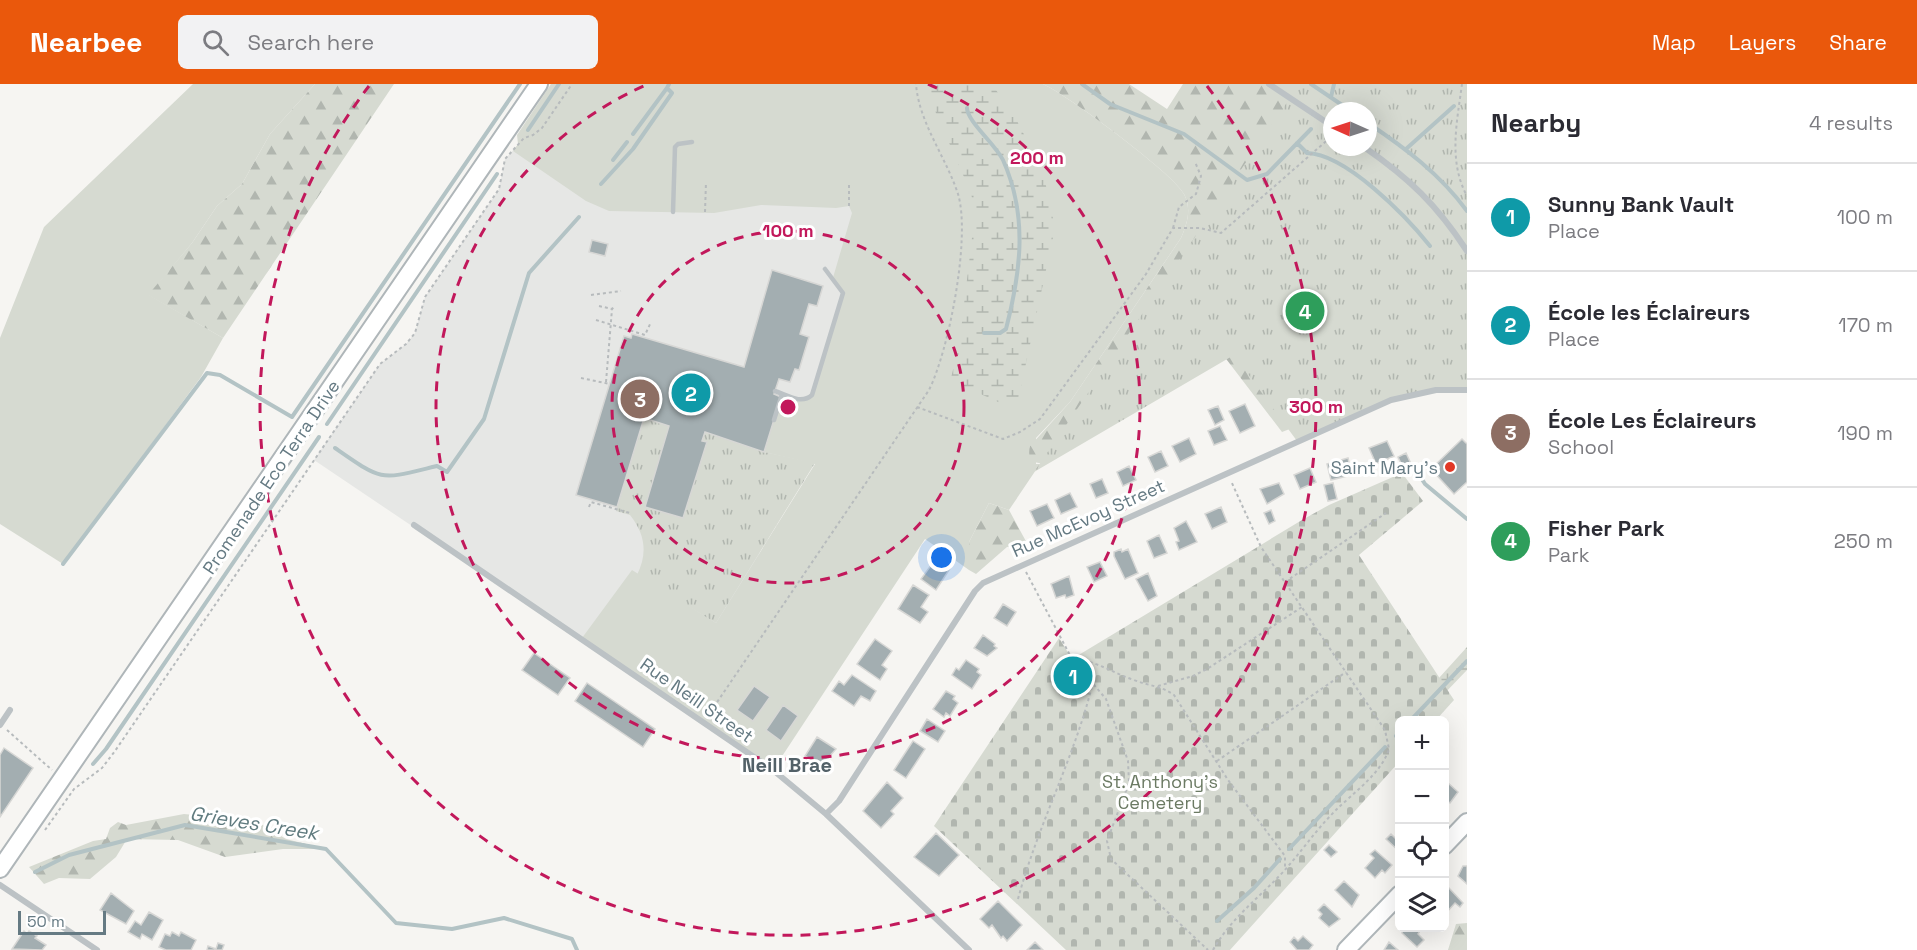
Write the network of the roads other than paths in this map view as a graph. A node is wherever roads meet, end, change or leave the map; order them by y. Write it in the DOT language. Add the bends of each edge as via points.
graph roads {
  1 [pos="539,84"];
  2 [pos="1269,84"];
  3 [pos="1323,120"];
  4 [pos="692,142"];
  5 [pos="1377,156"];
  6 [pos="673,212"];
  7 [pos="1467,251"];
  8 [pos="825,269"];
  9 [pos="1467,390"];
  10 [pos="775,391"];
  11 [pos="782,394"];
  12 [pos="774,420"];
  13 [pos="414,525"];
  14 [pos="10,710"];
  15 [pos="0,725"];
  16 [pos="826,814"];
  17 [pos="1467,822"];
  18 [pos="1449,841"];
  19 [pos="0,869"];
  20 [pos="0,885"];
  21 [pos="1395,899"];
  22 [pos="98,950"];
  23 [pos="969,950"];
  24 [pos="1346,950"];
  1 -- 19 [label="street, Promenade Eco Terra Drive"];
  2 -- 3 [label="street"];
  4 -- 6 [label="lane" via="675,147"];
  5 -- 7 [label="street" via="1409,179"];
  8 -- 11 [label="lane" via="843,293 812,395 799,400"];
  9 -- 16 [label="street, Rue McEvoy Street" via="1436,390 1391,400 991,578 975,591 839,801"];
  10 -- 11 [label="lane"];
  11 -- 12 [label="lane"];
  13 -- 16 [label="street, Rue Neill Street" via="772,770"];
  14 -- 15 [label="street"];
  16 -- 23 [label="street, Rue Neill Street"];
  17 -- 18 [label="street"];
  20 -- 22 [label="street"];
  21 -- 24 [label="street"];
}
